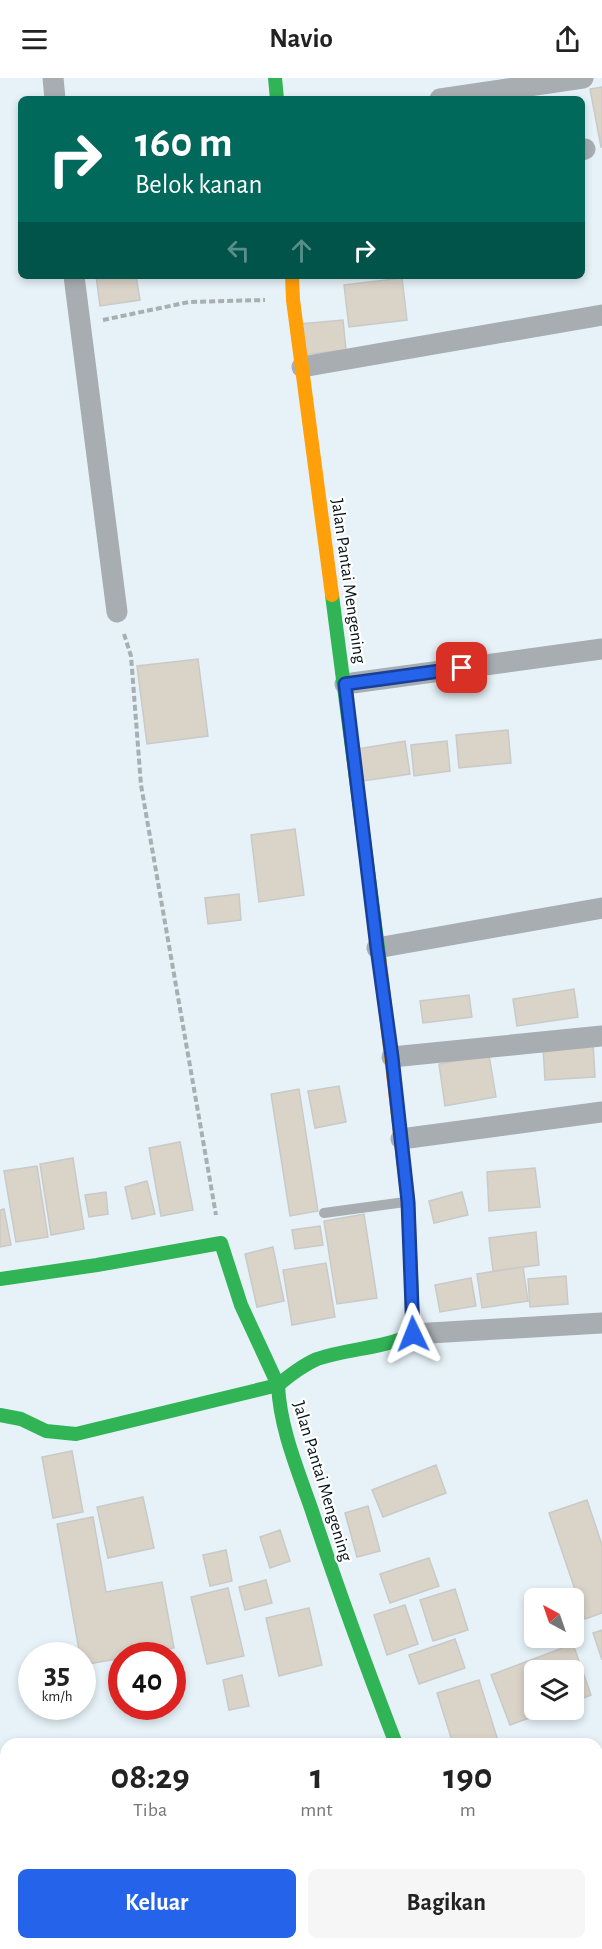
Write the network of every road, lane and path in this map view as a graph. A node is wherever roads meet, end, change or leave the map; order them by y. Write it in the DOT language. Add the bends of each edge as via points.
graph roads {
  1 [pos="53,78"];
  2 [pos="275,78"];
  3 [pos="583,78"];
  4 [pos="56,96"];
  5 [pos="277,96"];
  6 [pos="460,96"];
  7 [pos="74,279"];
  8 [pos="292,279"];
  9 [pos="293,300"];
  10 [pos="602,315"];
  11 [pos="78,325"];
  12 [pos="302,367"];
  13 [pos="117,612"];
  14 [pos="602,649"];
  15 [pos="345,684"];
  16 [pos="602,908"];
  17 [pos="377,948"];
  18 [pos="602,1036"];
  19 [pos="392,1057"];
  20 [pos="602,1112"];
  21 [pos="400,1139"];
  22 [pos="408,1202"];
  23 [pos="324,1213"];
  24 [pos="221,1243"];
  25 [pos="0,1279"];
  26 [pos="602,1323"];
  27 [pos="413,1334"];
  28 [pos="279,1385"];
  29 [pos="0,1415"];
  30 [pos="394,1738"];
  1 -- 4 [label="street"];
  2 -- 5 [label="street"];
  3 -- 6 [label="street"];
  7 -- 11 [label="street"];
  8 -- 9 [label="street, Jalan Pantai Mengening"];
  9 -- 11 [label="path" via="189,302"];
  9 -- 12 [label="street, Jalan Pantai Mengening"];
  10 -- 12 [label="street"];
  11 -- 13 [label="street"];
  12 -- 15 [label="street, Jalan Pantai Mengening"];
  13 -- 24 [label="path" via="131,656 141,785"];
  14 -- 15 [label="street"];
  15 -- 17 [label="street, Jalan Pantai Mengening"];
  16 -- 17 [label="street"];
  17 -- 19 [label="street, Jalan Pantai Mengening"];
  18 -- 19 [label="street"];
  19 -- 21 [label="street, Jalan Pantai Mengening"];
  20 -- 21 [label="street"];
  21 -- 22 [label="street, Jalan Pantai Mengening"];
  22 -- 23 [label="lane"];
  22 -- 27 [label="street, Jalan Pantai Mengening"];
  24 -- 25 [label="street"];
  24 -- 28 [label="street" via="241,1305"];
  26 -- 27 [label="street"];
  27 -- 28 [label="street, Jalan Pantai Mengening" via="393,1344 318,1359 297,1369"];
  28 -- 29 [label="street" via="76,1434 46,1431 21,1419"];
  28 -- 30 [label="street, Jalan Pantai Mengening" via="278,1399 295,1463"];
}
